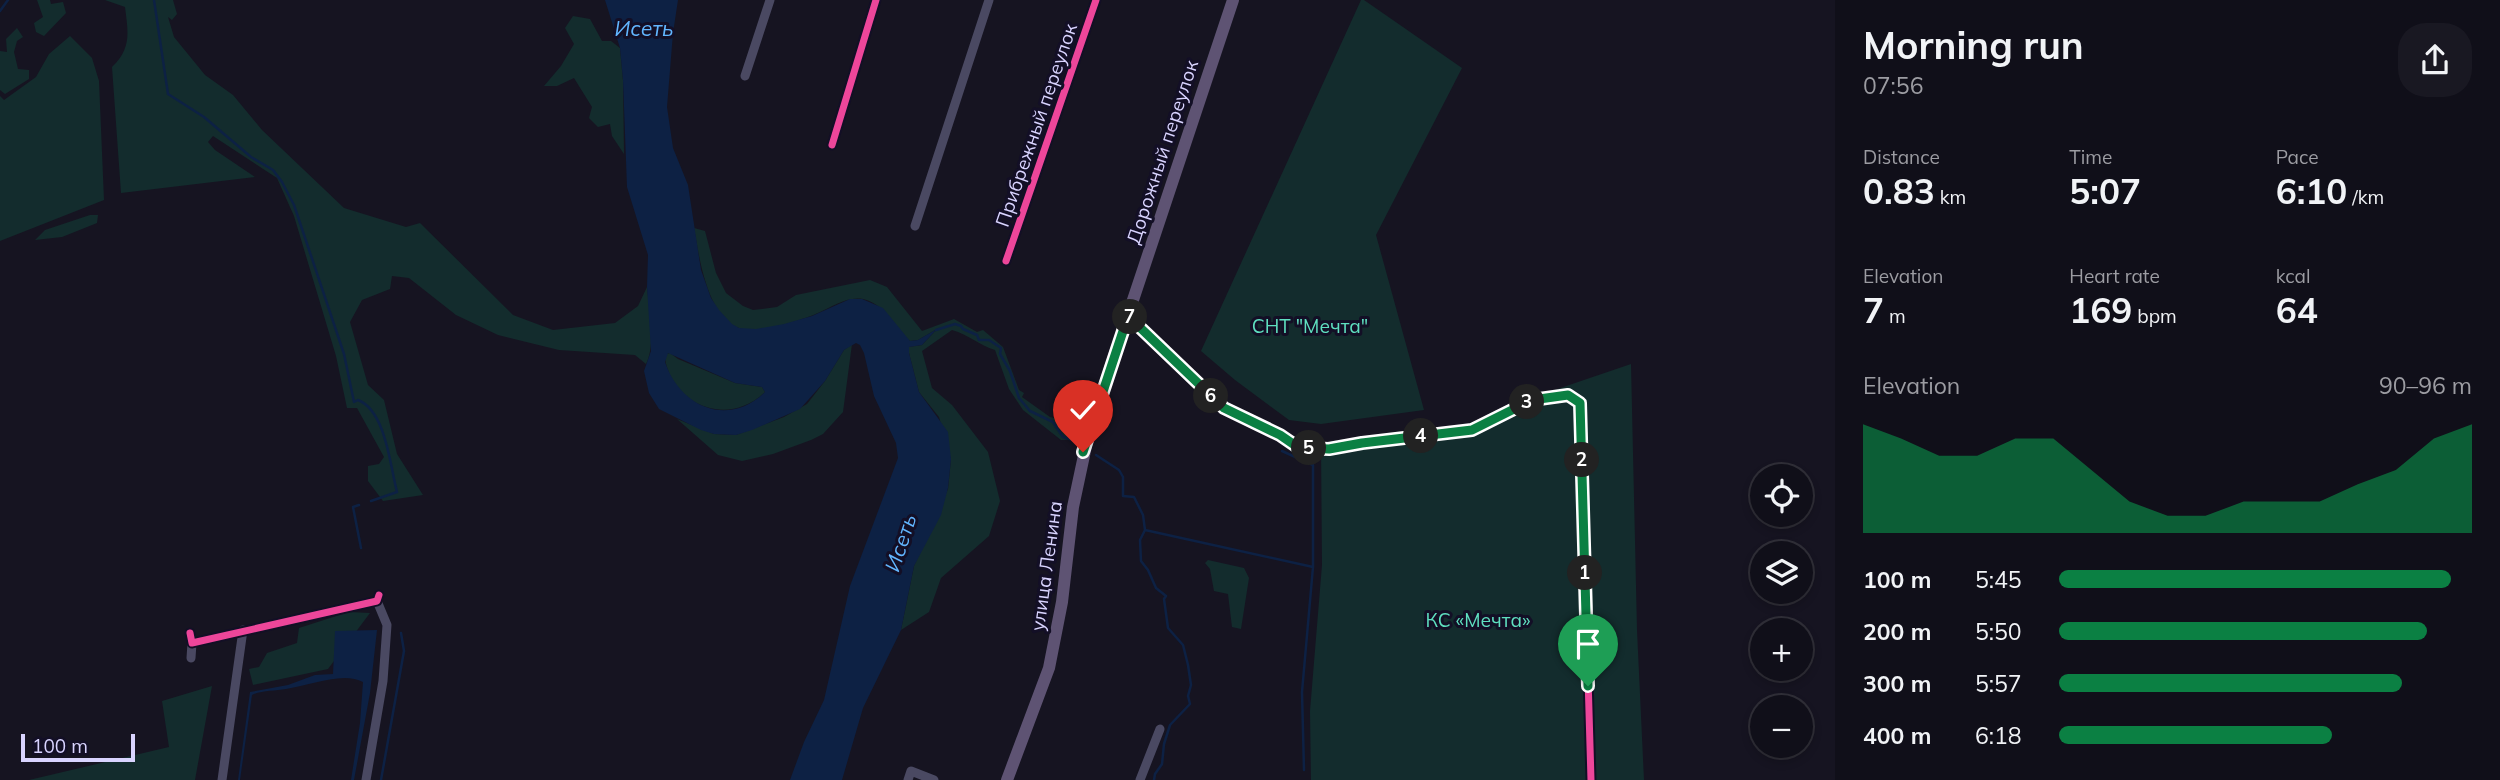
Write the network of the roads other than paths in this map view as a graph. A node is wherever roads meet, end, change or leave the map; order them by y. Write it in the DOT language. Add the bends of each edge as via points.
graph roads {
  1 [pos="770,0"];
  2 [pos="876,0"];
  3 [pos="989,0"];
  4 [pos="1096,0"];
  5 [pos="1233,0"];
  6 [pos="745,76"];
  7 [pos="832,145"];
  8 [pos="915,226"];
  9 [pos="1006,261"];
  10 [pos="1128,316"];
  11 [pos="243,630"];
  12 [pos="191,659"];
  13 [pos="1160,729"];
  14 [pos="910,776"];
  15 [pos="222,780"];
  16 [pos="366,780"];
  17 [pos="933,780"];
  18 [pos="1007,780"];
  19 [pos="1140,780"];
  20 [pos="1591,780"];
  1 -- 6 [label="street"];
  2 -- 7 [label="street"];
  3 -- 8 [label="street"];
  4 -- 9 [label="street, Прибрежный переулок"];
  5 -- 10 [label="main road, Дорожный переулок"];
  10 -- 18 [label="main road, улица Ленина" via="1083,452 1049,668"];
  10 -- 20 [label="street" via="1224,408 1296,446 1329,449 1472,430 1532,400 1568,395 1580,403"];
  11 -- 12 [label="street" via="191,638"];
  11 -- 15 [label="street"];
  11 -- 16 [label="street" via="378,598 387,625 383,681"];
  13 -- 19 [label="street"];
  14 -- 17 [label="street"];
}
